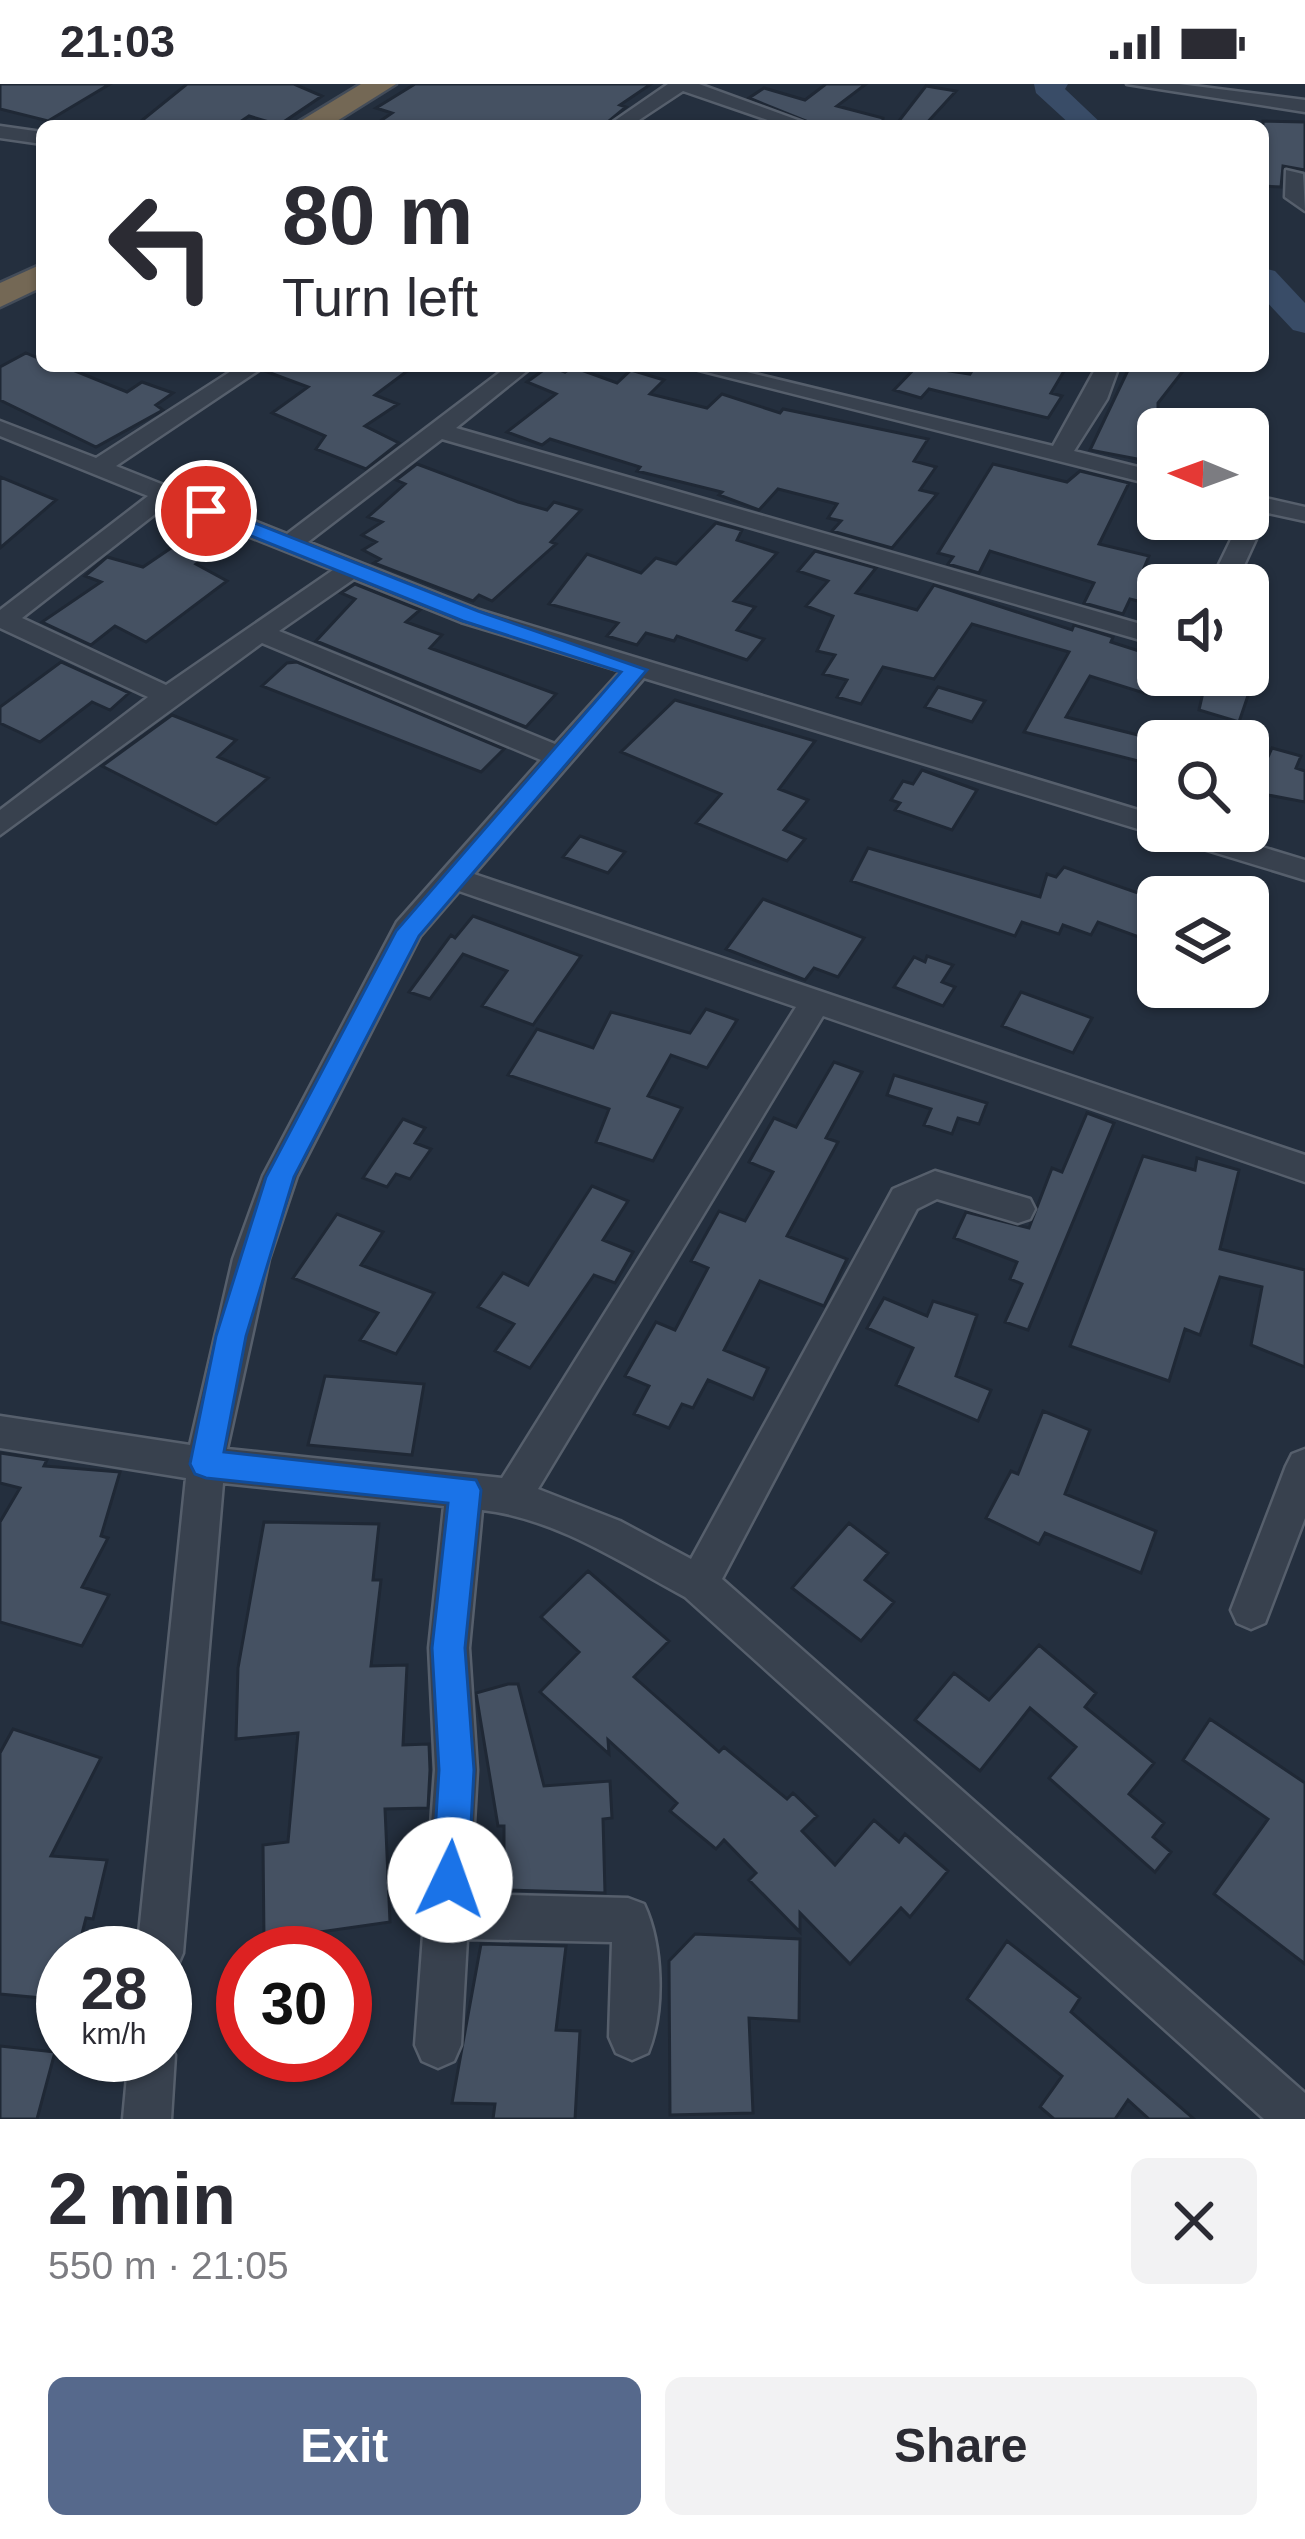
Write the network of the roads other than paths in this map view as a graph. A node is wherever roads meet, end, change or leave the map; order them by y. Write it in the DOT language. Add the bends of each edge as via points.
graph roads {
  1 [pos="382,84"];
  2 [pos="681,84"];
  3 [pos="1136,84"];
  4 [pos="1302,84"];
  5 [pos="1303,106"];
  6 [pos="318,120"];
  7 [pos="626,120"];
  8 [pos="786,120"];
  9 [pos="0,132"];
  10 [pos="36,137"];
  11 [pos="1293,175"];
  12 [pos="1305,206"];
  13 [pos="36,277"];
  14 [pos="0,297"];
  15 [pos="245,372"];
  16 [pos="514,372"];
  17 [pos="718,372"];
  18 [pos="1106,372"];
  19 [pos="0,428"];
  20 [pos="438,430"];
  21 [pos="1059,456"];
  22 [pos="97,468"];
  23 [pos="1137,474"];
  24 [pos="165,494"];
  25 [pos="1269,506"];
  26 [pos="1305,514"];
  27 [pos="290,544"];
  28 [pos="351,568"];
  29 [pos="2,619"];
  30 [pos="1137,631"];
  31 [pos="263,634"];
  32 [pos="636,670"];
  33 [pos="168,696"];
  34 [pos="560,758"];
  35 [pos="1137,820"];
  36 [pos="0,825"];
  37 [pos="1245,852"];
  38 [pos="1305,870"];
  39 [pos="454,878"];
  40 [pos="815,1001"];
  41 [pos="1305,1169"];
  42 [pos="1018,1209"];
  43 [pos="0,1432"];
  44 [pos="206,1464"];
  45 [pos="1305,1466"];
  46 [pos="465,1490"];
  47 [pos="512,1496"];
  48 [pos="699,1584"];
  49 [pos="1251,1610"];
  50 [pos="448,1916"];
  51 [pos="163,1926"];
  52 [pos="632,2037"];
  53 [pos="437,2044"];
  54 [pos="150,2082"];
  55 [pos="147,2119"];
  56 [pos="1299,2119"];
  1 -- 6 [label="highway"];
  2 -- 7 [label="street"];
  2 -- 8 [label="street"];
  3 -- 5 [label="street"];
  4 -- 5 [label="street"];
  9 -- 10 [label="street"];
  11 -- 12 [label="street" via="1294,197"];
  13 -- 14 [label="highway"];
  15 -- 22 [label="street"];
  16 -- 20 [label="street"];
  17 -- 21 [label="street"];
  18 -- 21 [label="street"];
  19 -- 22 [label="street"];
  20 -- 27 [label="street"];
  20 -- 30 [label="street"];
  21 -- 23 [label="street"];
  22 -- 24 [label="street"];
  24 -- 27 [label="street"];
  24 -- 29 [label="street"];
  25 -- 26 [label="street"];
  27 -- 28 [label="street"];
  28 -- 31 [label="street"];
  28 -- 32 [label="street"];
  29 -- 33 [label="street"];
  31 -- 33 [label="street"];
  31 -- 34 [label="street"];
  32 -- 34 [label="street"];
  32 -- 35 [label="street"];
  33 -- 36 [label="street"];
  34 -- 39 [label="street"];
  37 -- 38 [label="street"];
  39 -- 40 [label="street"];
  39 -- 44 [label="street" via="409,931 280,1177 231,1336"];
  40 -- 41 [label="street"];
  40 -- 47 [label="street"];
  42 -- 48 [label="street" via="935,1185 905,1198"];
  43 -- 44 [label="street"];
  44 -- 46 [label="street"];
  44 -- 51 [label="street"];
  45 -- 49 [label="street"];
  46 -- 47 [label="street"];
  46 -- 50 [label="street" via="448,1648 456,1770"];
  47 -- 48 [label="street"];
  48 -- 56 [label="street"];
  50 -- 52 [label="street" via="628,1920 635,1935"];
  50 -- 53 [label="street"];
  54 -- 55 [label="street"];
}
